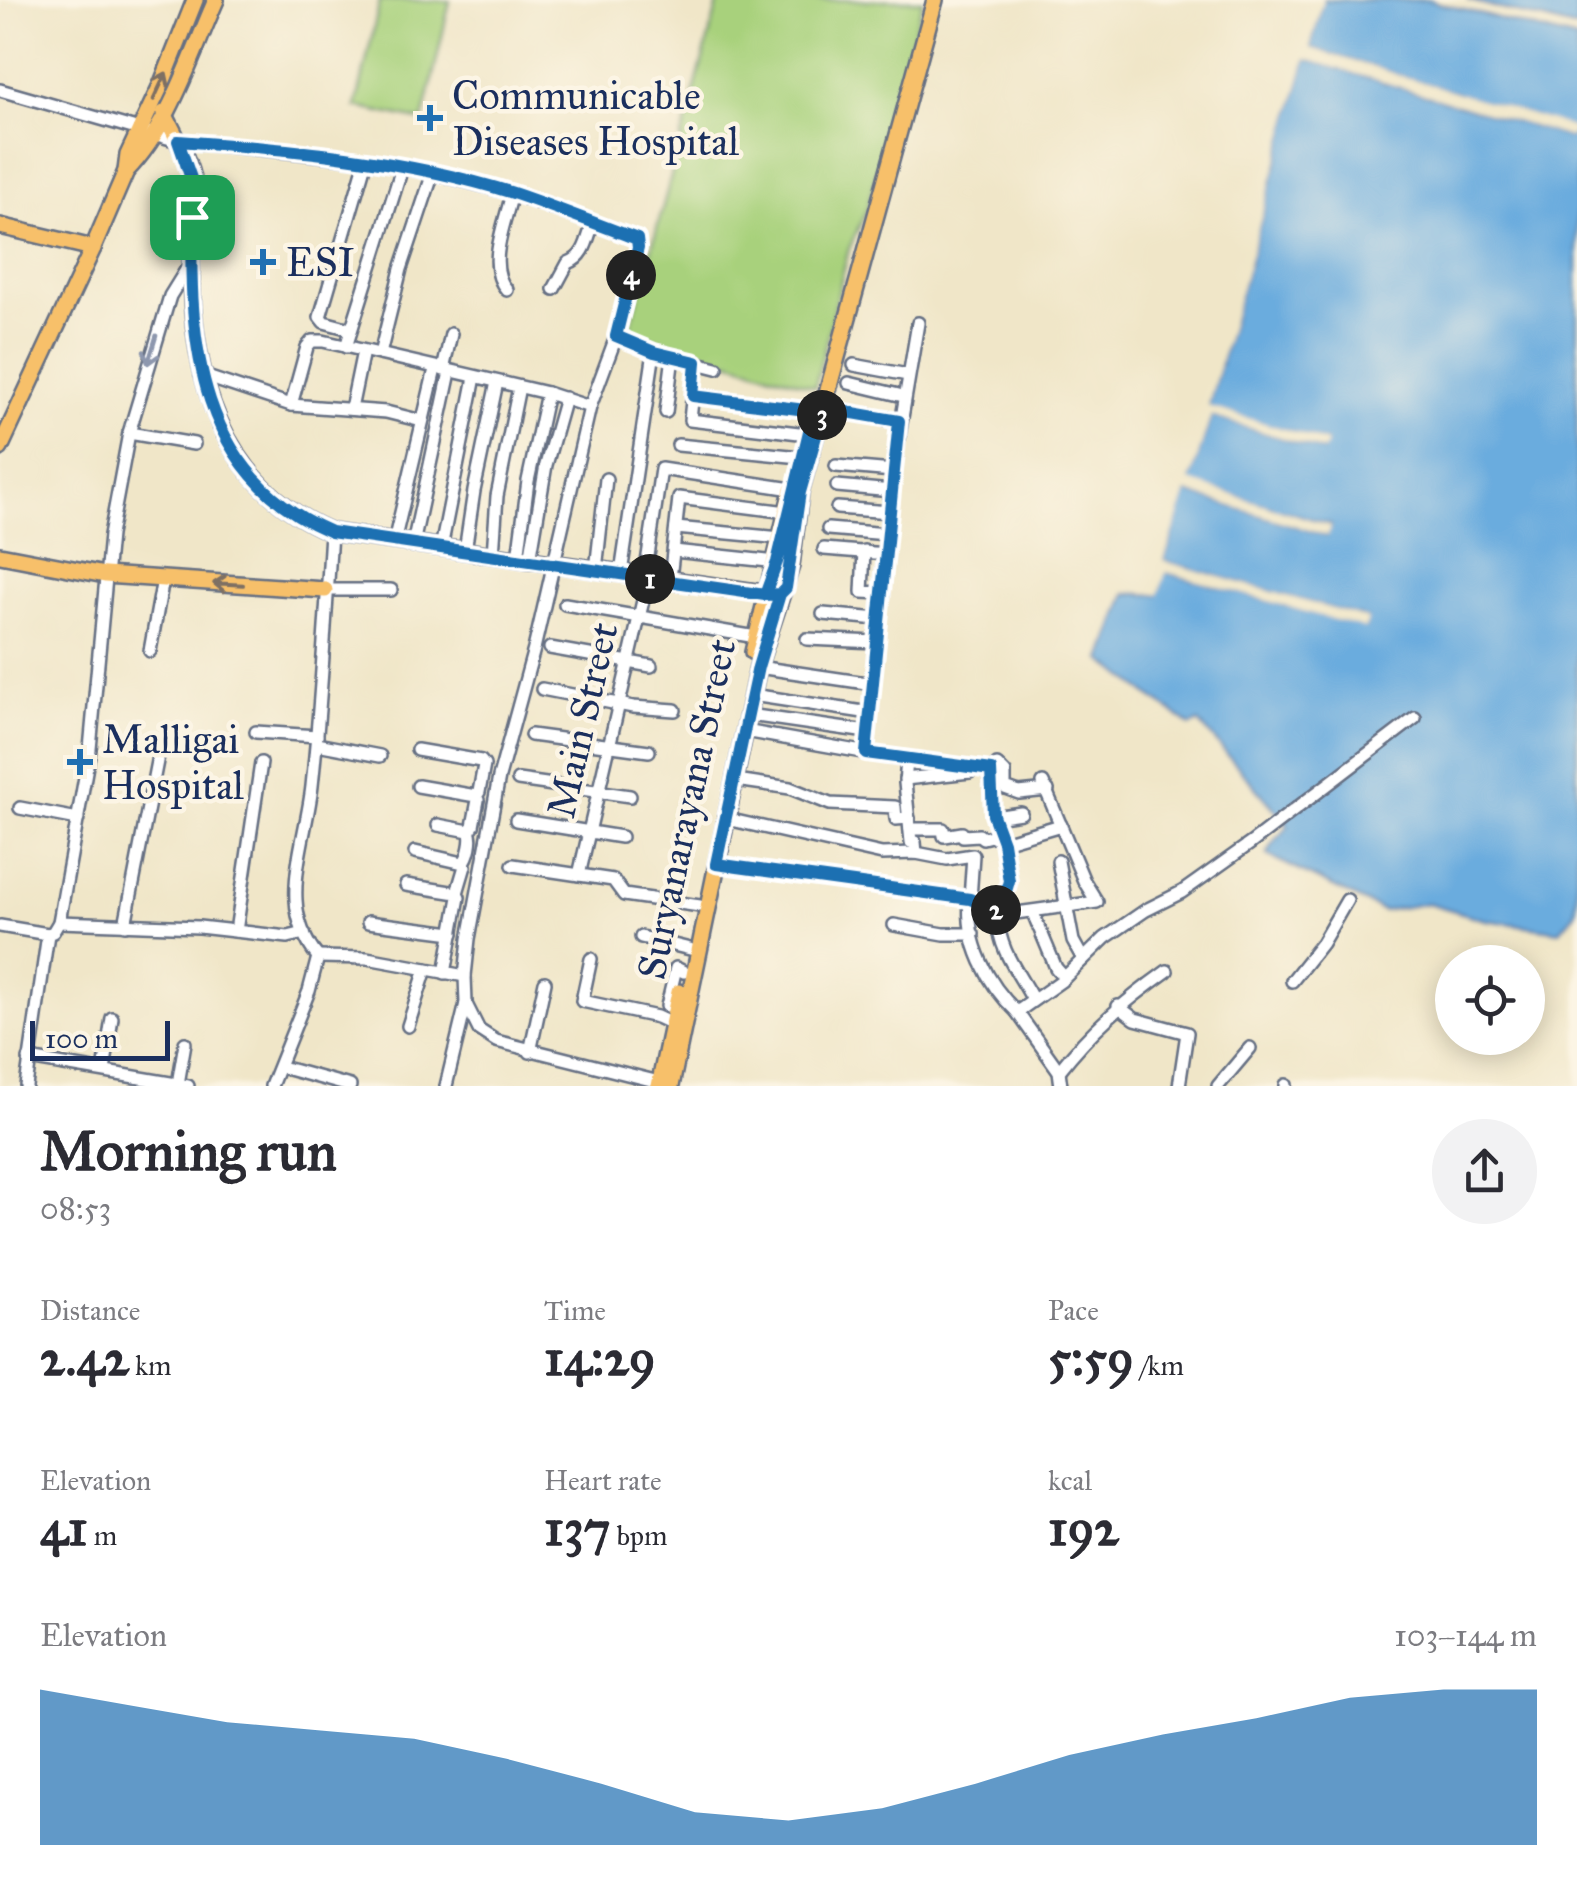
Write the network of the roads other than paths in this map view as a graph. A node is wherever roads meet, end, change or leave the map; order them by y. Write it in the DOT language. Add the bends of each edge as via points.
graph roads {
  1 [pos="195,0"];
  2 [pos="216,0"];
  3 [pos="927,0"];
  4 [pos="936,0"];
  5 [pos="0,90"];
  6 [pos="164,113"];
  7 [pos="145,133"];
  8 [pos="178,141"];
  9 [pos="366,160"];
  10 [pos="402,168"];
  11 [pos="433,174"];
  12 [pos="512,193"];
  13 [pos="592,223"];
  14 [pos="0,226"];
  15 [pos="94,248"];
  16 [pos="191,262"];
  17 [pos="554,289"];
  18 [pos="507,290"];
  19 [pos="918,323"];
  20 [pos="350,329"];
  21 [pos="452,334"];
  22 [pos="616,336"];
  23 [pos="346,346"];
  24 [pos="363,351"];
  25 [pos="654,352"];
  26 [pos="380,354"];
  27 [pos="673,356"];
  28 [pos="696,362"];
  29 [pos="854,364"];
  30 [pos="717,368"];
  31 [pos="443,371"];
  32 [pos="908,375"];
  33 [pos="200,376"];
  34 [pos="475,377"];
  35 [pos="497,382"];
  36 [pos="849,383"];
  37 [pos="519,387"];
  38 [pos="547,393"];
  39 [pos="693,396"];
  40 [pos="904,396"];
  41 [pos="565,398"];
  42 [pos="291,405"];
  43 [pos="590,407"];
  44 [pos="350,410"];
  45 [pos="819,410"];
  46 [pos="666,412"];
  47 [pos="422,421"];
  48 [pos="899,421"];
  49 [pos="129,433"];
  50 [pos="807,434"];
  51 [pos="194,444"];
  52 [pos="678,445"];
  53 [pos="0,448"];
  54 [pos="801,457"];
  55 [pos="836,466"];
  56 [pos="893,470"];
  57 [pos="606,480"];
  58 [pos="837,486"];
  59 [pos="892,490"];
  60 [pos="796,491"];
  61 [pos="837,508"];
  62 [pos="787,512"];
  63 [pos="890,512"];
  64 [pos="676,528"];
  65 [pos="828,529"];
  66 [pos="331,532"];
  67 [pos="887,534"];
  68 [pos="781,538"];
  69 [pos="394,542"];
  70 [pos="413,544"];
  71 [pos="441,548"];
  72 [pos="824,549"];
  73 [pos="466,551"];
  74 [pos="674,551"];
  75 [pos="864,551"];
  76 [pos="886,554"];
  77 [pos="0,555"];
  78 [pos="493,555"];
  79 [pos="524,559"];
  80 [pos="777,562"];
  81 [pos="552,563"];
  82 [pos="596,570"];
  83 [pos="621,573"];
  84 [pos="105,574"];
  85 [pos="646,577"];
  86 [pos="163,579"];
  87 [pos="670,579"];
  88 [pos="325,590"];
  89 [pos="391,590"];
  90 [pos="883,593"];
  91 [pos="772,594"];
  92 [pos="565,604"];
  93 [pos="823,614"];
  94 [pos="640,615"];
  95 [pos="879,619"];
  96 [pos="756,637"];
  97 [pos="807,639"];
  98 [pos="877,642"];
  99 [pos="550,648"];
  100 [pos="150,650"];
  101 [pos="629,661"];
  102 [pos="651,666"];
  103 [pos="758,667"];
  104 [pos="873,684"];
  105 [pos="542,689"];
  106 [pos="752,696"];
  107 [pos="619,703"];
  108 [pos="675,710"];
  109 [pos="870,714"];
  110 [pos="1415,718"];
  111 [pos="747,723"];
  112 [pos="256,732"];
  113 [pos="867,732"];
  114 [pos="531,736"];
  115 [pos="317,740"];
  116 [pos="609,747"];
  117 [pos="417,750"];
  118 [pos="159,751"];
  119 [pos="650,751"];
  120 [pos="866,753"];
  121 [pos="380,756"];
  122 [pos="907,760"];
  123 [pos="262,764"];
  124 [pos="997,766"];
  125 [pos="978,768"];
  126 [pos="905,779"];
  127 [pos="518,780"];
  128 [pos="736,780"];
  129 [pos="418,786"];
  130 [pos="598,791"];
  131 [pos="476,796"];
  132 [pos="630,796"];
  133 [pos="20,808"];
  134 [pos="1021,813"];
  135 [pos="994,817"];
  136 [pos="78,819"];
  137 [pos="726,819"];
  138 [pos="516,820"];
  139 [pos="910,823"];
  140 [pos="438,825"];
  141 [pos="1060,825"];
  142 [pos="469,830"];
  143 [pos="590,832"];
  144 [pos="620,836"];
  145 [pos="1001,838"];
  146 [pos="415,852"];
  147 [pos="916,853"];
  148 [pos="1058,862"];
  149 [pos="463,863"];
  150 [pos="716,864"];
  151 [pos="512,865"];
  152 [pos="579,875"];
  153 [pos="406,886"];
  154 [pos="457,893"];
  155 [pos="970,899"];
  156 [pos="1347,900"];
  157 [pos="700,906"];
  158 [pos="1064,909"];
  159 [pos="1033,913"];
  160 [pos="1001,914"];
  161 [pos="59,922"];
  162 [pos="368,922"];
  163 [pos="125,925"];
  164 [pos="894,925"];
  165 [pos="0,926"];
  166 [pos="236,931"];
  167 [pos="304,933"];
  168 [pos="453,933"];
  169 [pos="48,934"];
  170 [pos="972,934"];
  171 [pos="641,937"];
  172 [pos="690,948"];
  173 [pos="318,957"];
  174 [pos="591,959"];
  175 [pos="1083,959"];
  176 [pos="426,969"];
  177 [pos="1167,971"];
  178 [pos="684,972"];
  179 [pos="445,973"];
  180 [pos="465,976"];
  181 [pos="1064,977"];
  182 [pos="1292,981"];
  183 [pos="544,982"];
  184 [pos="1034,1000"];
  185 [pos="466,1004"];
  186 [pos="667,1006"];
  187 [pos="1118,1006"];
  188 [pos="1016,1012"];
  189 [pos="112,1018"];
  190 [pos="672,1024"];
  191 [pos="408,1026"];
  192 [pos="185,1043"];
  193 [pos="1250,1048"];
  194 [pos="530,1052"];
  195 [pos="29,1059"];
  196 [pos="281,1067"];
  197 [pos="104,1071"];
  198 [pos="1059,1071"];
  199 [pos="183,1085"];
  200 [pos="666,1085"];
  201 [pos="26,1086"];
  202 [pos="271,1086"];
  203 [pos="350,1086"];
  204 [pos="446,1086"];
  205 [pos="1061,1086"];
  206 [pos="1179,1086"];
  207 [pos="1218,1086"];
  7 -- 1 [label="main road, one-way"];
  2 -- 6 [label="main road"];
  3 -- 45 [label="main road"];
  4 -- 45 [label="main road"];
  5 -- 7 [label="street"];
  6 -- 7 [label="main road"];
  6 -- 8 [label="main road"];
  7 -- 8 [label="street"];
  7 -- 15 [label="main road" via="128,154"];
  8 -- 9 [label="street"];
  8 -- 16 [label="main road" via="193,184"];
  9 -- 10 [label="street"];
  9 -- 20 [label="street" via="320,317"];
  10 -- 11 [label="street"];
  10 -- 20 [label="street"];
  11 -- 12 [label="street"];
  11 -- 26 [label="street"];
  12 -- 13 [label="street"];
  12 -- 18 [label="street" via="496,267"];
  13 -- 17 [label="street" via="582,254 568,262"];
  13 -- 22 [label="street" via="637,239"];
  14 -- 15 [label="main road"];
  15 -- 53 [label="main road"];
  16 -- 33 [label="main road"];
  16 -- 49 [label="street, one-way" via="170,296"];
  19 -- 32 [label="street"];
  20 -- 23 [label="street"];
  21 -- 31 [label="street"];
  22 -- 25 [label="street"];
  22 -- 43 [label="street"];
  23 -- 24 [label="street"];
  23 -- 42 [label="street" via="312,341"];
  24 -- 26 [label="street"];
  24 -- 44 [label="street"];
  25 -- 27 [label="street"];
  25 -- 83 [label="street"];
  26 -- 31 [label="street"];
  27 -- 28 [label="street"];
  27 -- 46 [label="street"];
  28 -- 30 [label="street"];
  28 -- 39 [label="street"];
  29 -- 32 [label="street"];
  31 -- 34 [label="street"];
  31 -- 47 [label="street"];
  31 -- 70 [label="street"];
  32 -- 40 [label="street"];
  33 -- 42 [label="street"];
  33 -- 66 [label="main road" via="246,470 266,491"];
  34 -- 35 [label="street"];
  34 -- 71 [label="street"];
  35 -- 37 [label="street"];
  35 -- 73 [label="street"];
  36 -- 40 [label="street"];
  37 -- 38 [label="street"];
  37 -- 78 [label="street" via="497,496"];
  38 -- 41 [label="street"];
  38 -- 79 [label="street" via="528,481"];
  39 -- 45 [label="street"];
  39 -- 50 [label="street" via="690,420"];
  40 -- 48 [label="street"];
  41 -- 43 [label="street"];
  41 -- 79 [label="street"];
  42 -- 44 [label="street"];
  43 -- 81 [label="street"];
  44 -- 47 [label="street"];
  45 -- 48 [label="street"];
  45 -- 50 [label="main road"];
  45 -- 60 [label="main road"];
  47 -- 69 [label="street"];
  48 -- 56 [label="street"];
  49 -- 51 [label="street"];
  49 -- 84 [label="street"];
  50 -- 54 [label="main road"];
  52 -- 54 [label="street"];
  54 -- 60 [label="main road"];
  55 -- 56 [label="street"];
  56 -- 59 [label="street"];
  57 -- 82 [label="street"];
  58 -- 59 [label="street"];
  59 -- 63 [label="street"];
  60 -- 62 [label="main road, Suryanarayana Street"];
  60 -- 85 [label="street, Main Street" via="660,469"];
  60 -- 91 [label="main road, Suryanarayana Street" via="786,588"];
  61 -- 63 [label="street"];
  62 -- 64 [label="street" via="679,498"];
  62 -- 68 [label="main road, Suryanarayana Street"];
  63 -- 67 [label="street"];
  64 -- 68 [label="street"];
  64 -- 74 [label="street"];
  65 -- 67 [label="street"];
  66 -- 69 [label="main road"];
  66 -- 88 [label="street"];
  67 -- 76 [label="street"];
  68 -- 80 [label="main road, Suryanarayana Street"];
  69 -- 70 [label="main road"];
  70 -- 71 [label="main road"];
  71 -- 73 [label="main road"];
  72 -- 75 [label="street"];
  73 -- 78 [label="main road"];
  74 -- 80 [label="street"];
  74 -- 87 [label="street"];
  75 -- 76 [label="street"];
  75 -- 90 [label="street" via="862,592"];
  76 -- 90 [label="street"];
  77 -- 84 [label="main road"];
  78 -- 79 [label="main road"];
  79 -- 81 [label="main road"];
  80 -- 91 [label="main road, Suryanarayana Street"];
  81 -- 82 [label="main road"];
  81 -- 180 [label="street" via="499,778"];
  82 -- 83 [label="main road"];
  83 -- 85 [label="main road"];
  84 -- 86 [label="main road"];
  84 -- 136 [label="street"];
  85 -- 87 [label="main road"];
  85 -- 94 [label="street, Main Street"];
  88 -- 86 [label="main road, one-way"];
  86 -- 100 [label="street"];
  87 -- 91 [label="main road"];
  88 -- 89 [label="street"];
  88 -- 115 [label="street"];
  90 -- 95 [label="street"];
  91 -- 96 [label="main road, Suryanarayana Street"];
  91 -- 103 [label="main road, Suryanarayana Street"];
  92 -- 94 [label="street"];
  93 -- 95 [label="street"];
  94 -- 96 [label="street"];
  94 -- 101 [label="street, Main Street"];
  95 -- 98 [label="street"];
  96 -- 157 [label="main road, Suryanarayana Street"];
  97 -- 98 [label="street"];
  98 -- 104 [label="street"];
  99 -- 101 [label="street"];
  101 -- 102 [label="street"];
  101 -- 107 [label="street, Main Street"];
  103 -- 104 [label="street"];
  103 -- 106 [label="main road, Suryanarayana Street"];
  104 -- 109 [label="street"];
  105 -- 107 [label="street"];
  106 -- 109 [label="street"];
  106 -- 111 [label="main road, Suryanarayana Street"];
  107 -- 108 [label="street"];
  107 -- 116 [label="street, Main Street"];
  109 -- 113 [label="street"];
  110 -- 175 [label="street" via="1252,843"];
  111 -- 113 [label="street"];
  111 -- 120 [label="street"];
  111 -- 128 [label="main road, Suryanarayana Street"];
  112 -- 115 [label="street"];
  113 -- 120 [label="street"];
  114 -- 116 [label="street"];
  115 -- 121 [label="street"];
  115 -- 167 [label="street" via="296,884"];
  116 -- 119 [label="street"];
  116 -- 130 [label="street, Main Street"];
  117 -- 131 [label="street" via="483,762"];
  118 -- 163 [label="street"];
  120 -- 122 [label="street"];
  122 -- 125 [label="street"];
  122 -- 126 [label="street"];
  123 -- 166 [label="street"];
  124 -- 141 [label="street" via="1006,773 1005,788 1019,793 1046,786"];
  125 -- 126 [label="street"];
  125 -- 135 [label="street" via="991,770"];
  126 -- 139 [label="street"];
  127 -- 130 [label="street"];
  128 -- 137 [label="main road, Suryanarayana Street"];
  128 -- 139 [label="street" via="790,788 830,804 895,808 896,819"];
  129 -- 131 [label="street"];
  130 -- 132 [label="street"];
  130 -- 143 [label="street, Main Street"];
  131 -- 142 [label="street"];
  133 -- 136 [label="street"];
  134 -- 135 [label="street"];
  135 -- 145 [label="street"];
  136 -- 161 [label="street"];
  137 -- 147 [label="street" via="882,854"];
  137 -- 150 [label="main road, Suryanarayana Street"];
  138 -- 143 [label="street"];
  139 -- 145 [label="street" via="942,828 944,836"];
  139 -- 147 [label="street"];
  140 -- 142 [label="street"];
  141 -- 145 [label="street"];
  141 -- 158 [label="street" via="1097,902"];
  142 -- 149 [label="street"];
  143 -- 144 [label="street"];
  143 -- 152 [label="street, Main Street"];
  145 -- 160 [label="street" via="1009,881"];
  146 -- 149 [label="street"];
  147 -- 155 [label="street" via="973,855"];
  148 -- 158 [label="street"];
  149 -- 154 [label="street"];
  150 -- 155 [label="street"];
  150 -- 200 [label="main road, Suryanarayana Street"];
  151 -- 152 [label="street"];
  152 -- 157 [label="street" via="616,880 624,895"];
  153 -- 154 [label="street"];
  154 -- 168 [label="street"];
  155 -- 160 [label="street"];
  155 -- 170 [label="street"];
  156 -- 182 [label="street"];
  157 -- 172 [label="main road, Suryanarayana Street"];
  158 -- 159 [label="street"];
  158 -- 175 [label="street"];
  159 -- 160 [label="street"];
  159 -- 181 [label="street"];
  160 -- 184 [label="street" via="1004,950"];
  161 -- 163 [label="street"];
  161 -- 169 [label="street"];
  162 -- 168 [label="street"];
  163 -- 166 [label="street"];
  164 -- 170 [label="street"];
  165 -- 169 [label="street"];
  166 -- 167 [label="street"];
  167 -- 173 [label="street"];
  168 -- 179 [label="street"];
  169 -- 195 [label="street"];
  170 -- 188 [label="street" via="988,978"];
  171 -- 172 [label="street"];
  172 -- 178 [label="main road, Suryanarayana Street"];
  173 -- 176 [label="street"];
  173 -- 196 [label="street"];
  174 -- 190 [label="street" via="582,1001"];
  175 -- 181 [label="street"];
  176 -- 179 [label="street"];
  176 -- 191 [label="street"];
  177 -- 187 [label="street"];
  178 -- 186 [label="street" via="676,968"];
  178 -- 190 [label="main road, Suryanarayana Street"];
  179 -- 180 [label="street"];
  180 -- 185 [label="street"];
  181 -- 184 [label="street"];
  183 -- 194 [label="street"];
  184 -- 188 [label="street"];
  185 -- 194 [label="street" via="479,1030"];
  185 -- 204 [label="street"];
  187 -- 198 [label="street"];
  187 -- 206 [label="street" via="1136,1019 1188,1034"];
  188 -- 198 [label="street"];
  189 -- 197 [label="street"];
  190 -- 200 [label="main road, Suryanarayana Street"];
  192 -- 199 [label="street"];
  193 -- 207 [label="street"];
  194 -- 200 [label="street"];
  195 -- 197 [label="street"];
  195 -- 201 [label="street"];
  196 -- 202 [label="street"];
  196 -- 203 [label="street"];
  197 -- 199 [label="street"];
  198 -- 205 [label="street"];
}
